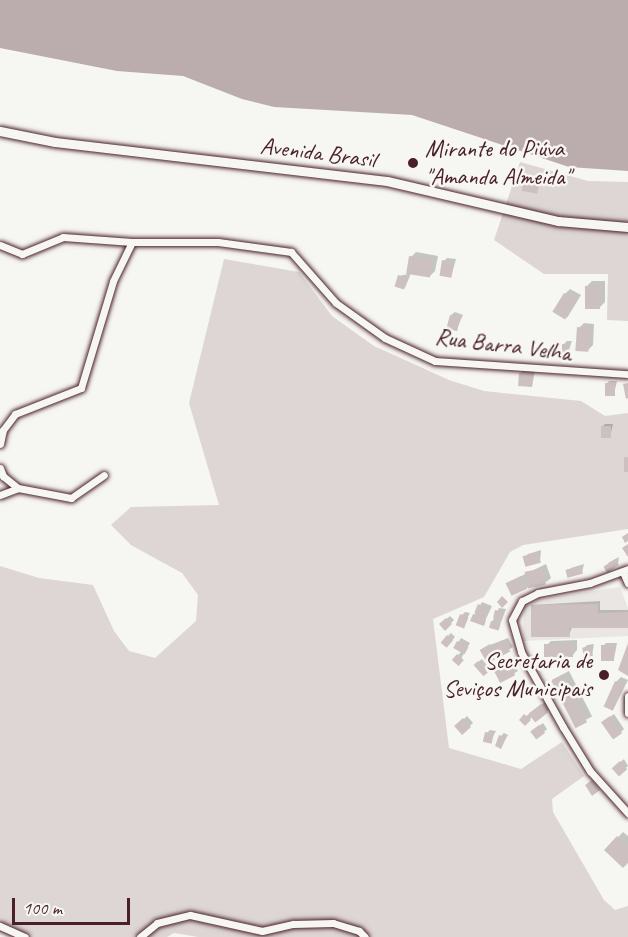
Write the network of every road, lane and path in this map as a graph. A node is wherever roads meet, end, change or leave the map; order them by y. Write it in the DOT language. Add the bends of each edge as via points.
graph roads {
  1 [pos="0,131"];
  2 [pos="13,133"];
  3 [pos="0,137"];
  4 [pos="628,227"];
  5 [pos="132,242"];
  6 [pos="0,245"];
  7 [pos="628,374"];
  8 [pos="0,444"];
  9 [pos="0,468"];
  10 [pos="104,475"];
  11 [pos="18,488"];
  12 [pos="0,495"];
  13 [pos="626,571"];
  14 [pos="628,583"];
  15 [pos="628,696"];
  16 [pos="628,713"];
  17 [pos="628,813"];
  18 [pos="0,926"];
  19 [pos="25,937"];
  20 [pos="140,937"];
  21 [pos="365,937"];
  1 -- 2 [label="main road, Avenida Brasil"];
  2 -- 3 [label="street"];
  2 -- 4 [label="main road, Avenida Brasil" via="55,142 387,181 558,221"];
  5 -- 6 [label="street, Rua Barra Velha" via="63,237 22,254"];
  5 -- 7 [label="street, Rua Barra Velha" via="218,242 291,252 336,303 385,338 435,361 610,376"];
  5 -- 8 [label="street" via="113,281 81,388 15,414 3,430"];
  9 -- 11 [label="street" via="3,476"];
  10 -- 11 [label="street" via="71,498"];
  11 -- 12 [label="street"];
  13 -- 14 [label="street"];
  13 -- 17 [label="street" via="538,593 522,601 514,611 513,627 521,652 590,771"];
  15 -- 16 [label="street"];
  18 -- 19 [label="street"];
  20 -- 21 [label="street" via="157,923 190,915 262,931 293,924 333,923"];
}
